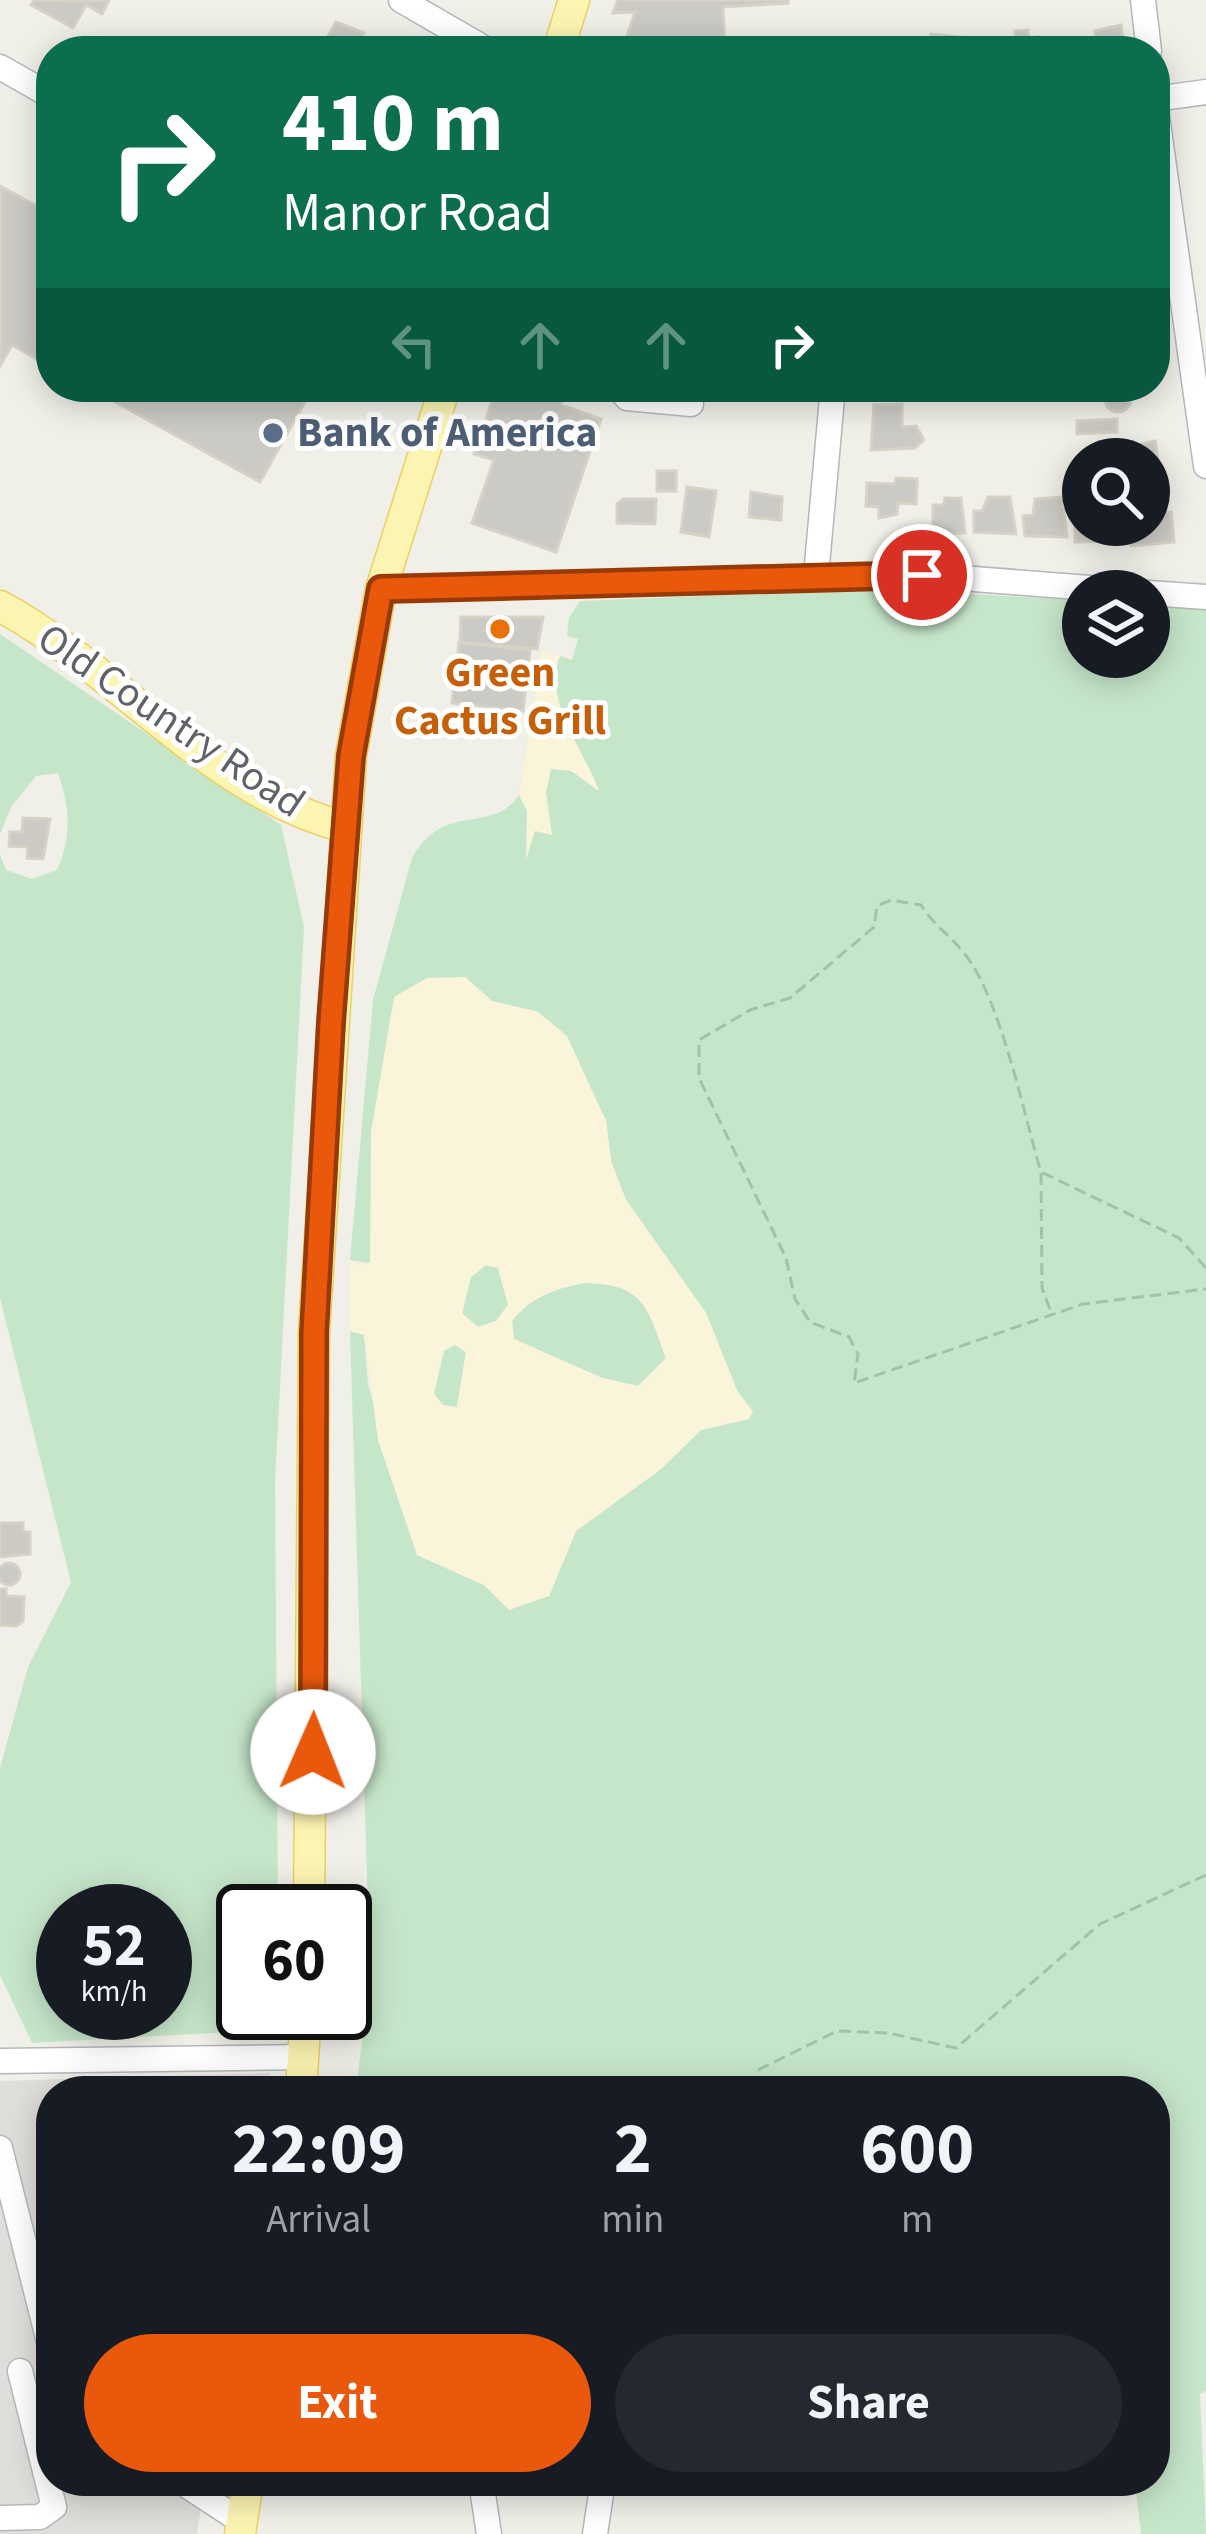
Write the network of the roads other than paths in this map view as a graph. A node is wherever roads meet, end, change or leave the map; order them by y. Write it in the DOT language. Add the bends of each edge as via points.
graph roads {
  1 [pos="401,0"];
  2 [pos="574,0"];
  3 [pos="1143,0"];
  4 [pos="463,36"];
  5 [pos="563,36"];
  6 [pos="1147,36"];
  7 [pos="0,67"];
  8 [pos="36,87"];
  9 [pos="1206,92"];
  10 [pos="1170,98"];
  11 [pos="1170,208"];
  12 [pos="441,402"];
  13 [pos="670,402"];
  14 [pos="832,402"];
  15 [pos="691,404"];
  16 [pos="1206,466"];
  17 [pos="816,576"];
  18 [pos="1062,584"];
  19 [pos="381,589"];
  20 [pos="1170,594"];
  21 [pos="1206,597"];
  22 [pos="0,607"];
  23 [pos="345,827"];
  24 [pos="309,1884"];
  25 [pos="305,2040"];
  26 [pos="305,2056"];
  27 [pos="0,2061"];
  28 [pos="303,2076"];
  29 [pos="0,2148"];
  30 [pos="36,2291"];
  31 [pos="10,2373"];
  32 [pos="36,2452"];
  33 [pos="50,2496"];
  34 [pos="199,2496"];
  35 [pos="246,2496"];
  36 [pos="483,2496"];
  37 [pos="601,2496"];
  38 [pos="0,2518"];
  39 [pos="241,2528"];
  40 [pos="489,2534"];
  41 [pos="595,2534"];
  1 -- 4 [label="street"];
  2 -- 5 [label="main road"];
  3 -- 6 [label="street"];
  7 -- 8 [label="street"];
  9 -- 10 [label="street"];
  11 -- 16 [label="street"];
  12 -- 19 [label="main road"];
  13 -- 15 [label="street"];
  14 -- 17 [label="street"];
  17 -- 18 [label="street"];
  17 -- 19 [label="street"];
  19 -- 23 [label="main road"];
  20 -- 21 [label="street"];
  22 -- 23 [label="main road, Old Country Road" via="238,776 302,816"];
  23 -- 24 [label="main road" via="314,1333"];
  25 -- 26 [label="main road"];
  26 -- 27 [label="street"];
  26 -- 28 [label="main road"];
  29 -- 30 [label="street"];
  31 -- 32 [label="street"];
  33 -- 38 [label="street" via="54,2507 40,2518"];
  34 -- 39 [label="street"];
  35 -- 39 [label="main road"];
  36 -- 40 [label="street"];
  37 -- 41 [label="street"];
}
